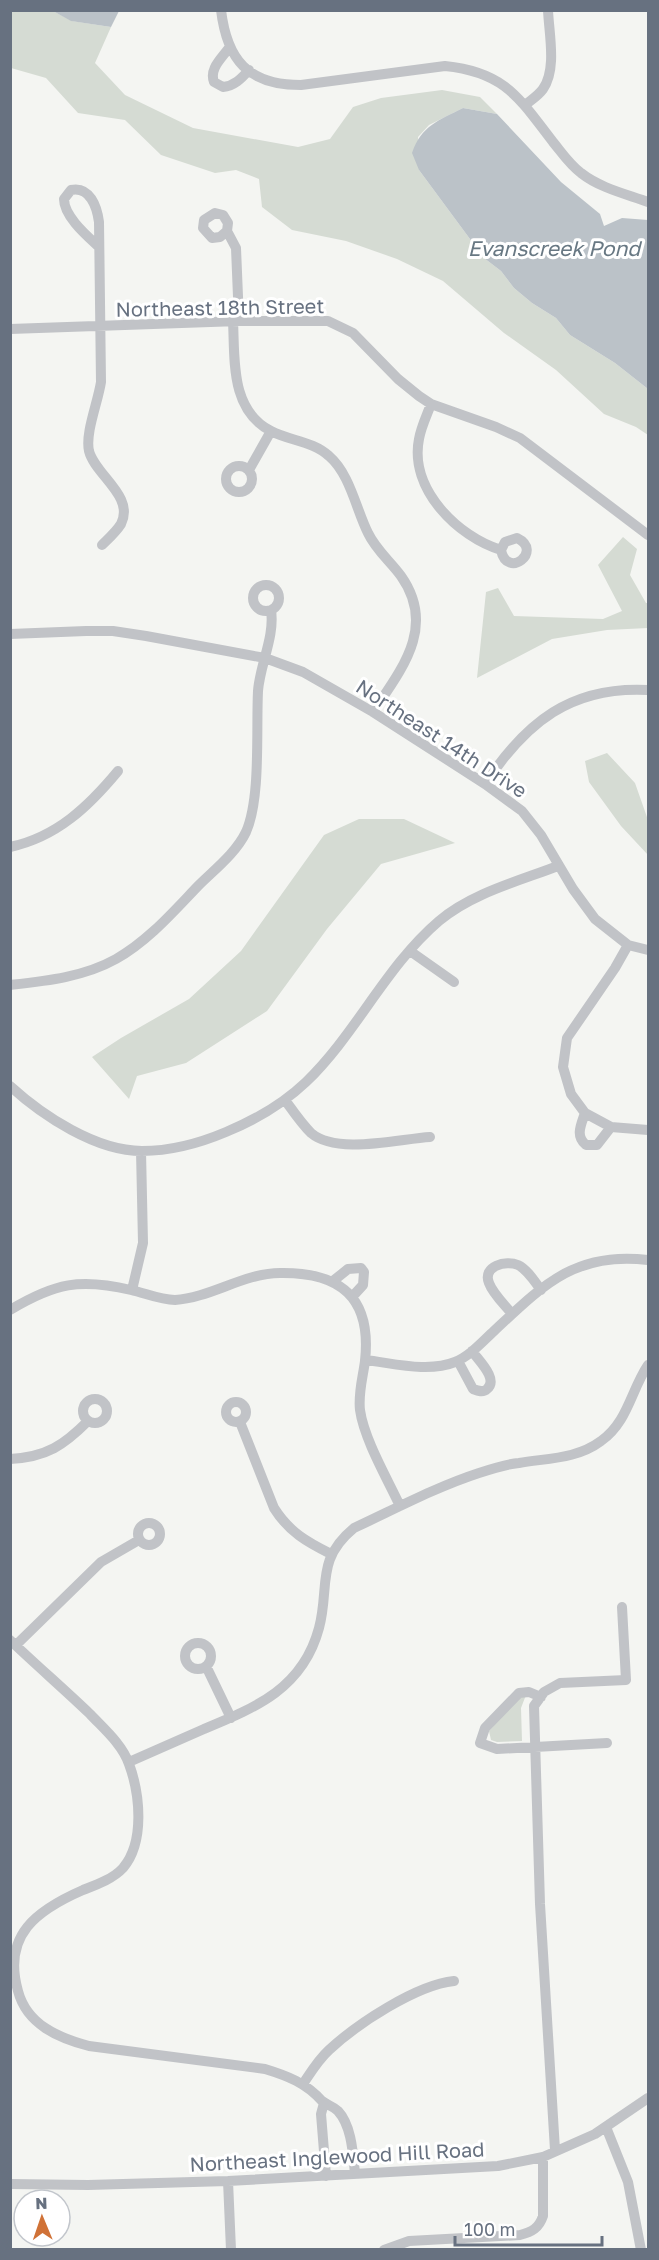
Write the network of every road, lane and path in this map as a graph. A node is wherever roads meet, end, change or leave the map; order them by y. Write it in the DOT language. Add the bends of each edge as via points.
graph roads {
  1 [pos="221,10"];
  2 [pos="548,10"];
  3 [pos="229,48"];
  4 [pos="245,67"];
  5 [pos="525,105"];
  6 [pos="648,202"];
  7 [pos="227,231"];
  8 [pos="98,246"];
  9 [pos="236,321"];
  10 [pos="102,326"];
  11 [pos="10,329"];
  12 [pos="431,404"];
  13 [pos="271,431"];
  14 [pos="249,470"];
  15 [pos="648,535"];
  16 [pos="102,545"];
  17 [pos="501,550"];
  18 [pos="271,610"];
  19 [pos="10,634"];
  20 [pos="265,658"];
  21 [pos="648,690"];
  22 [pos="373,712"];
  23 [pos="118,771"];
  24 [pos="485,784"];
  25 [pos="10,846"];
  26 [pos="558,866"];
  27 [pos="628,945"];
  28 [pos="648,950"];
  29 [pos="410,951"];
  30 [pos="454,982"];
  31 [pos="10,985"];
  32 [pos="10,1086"];
  33 [pos="285,1100"];
  34 [pos="585,1113"];
  35 [pos="611,1126"];
  36 [pos="648,1130"];
  37 [pos="430,1137"];
  38 [pos="141,1151"];
  39 [pos="648,1260"];
  40 [pos="333,1281"];
  41 [pos="132,1290"];
  42 [pos="541,1290"];
  43 [pos="352,1297"];
  44 [pos="13,1305"];
  45 [pos="512,1314"];
  46 [pos="472,1351"];
  47 [pos="365,1360"];
  48 [pos="458,1361"];
  49 [pos="648,1365"];
  50 [pos="88,1420"];
  51 [pos="240,1422"];
  52 [pos="10,1459"];
  53 [pos="400,1506"];
  54 [pos="139,1540"];
  55 [pos="331,1554"];
  56 [pos="622,1607"];
  57 [pos="13,1642"];
  58 [pos="207,1666"];
  59 [pos="541,1697"];
  60 [pos="231,1718"];
  61 [pos="607,1743"];
  62 [pos="536,1747"];
  63 [pos="129,1762"];
  64 [pos="454,1981"];
  65 [pos="303,2084"];
  66 [pos="648,2098"];
  67 [pos="324,2103"];
  68 [pos="606,2127"];
  69 [pos="555,2150"];
  70 [pos="543,2157"];
  71 [pos="355,2174"];
  72 [pos="326,2176"];
  73 [pos="228,2181"];
  74 [pos="10,2184"];
  75 [pos="231,2250"];
  76 [pos="384,2250"];
  77 [pos="641,2250"];
  1 -- 3 [label="street"];
  2 -- 5 [label="street" via="550,69 543,89"];
  3 -- 4 [label="street"];
  3 -- 4 [label="street" via="214,68 214,82 229,87"];
  4 -- 5 [label="street" via="270,82 284,85 426,67 464,68 496,79"];
  5 -- 6 [label="street" via="581,174"];
  7 -- 9 [label="street" via="236,248"];
  8 -- 8 [label="street" via="96,208 86,192 71,190 65,195 64,207"];
  8 -- 10 [label="street"];
  9 -- 10 [label="street, Northeast 18th Street"];
  9 -- 12 [label="street, Northeast 18th Street" via="315,320 341,326"];
  9 -- 13 [label="street" via="239,394 256,420"];
  10 -- 11 [label="street, Northeast 18th Street"];
  10 -- 16 [label="street" via="101,382 88,443 93,462 120,496 124,512 119,527"];
  12 -- 15 [label="street, Northeast 18th Street" via="520,438"];
  12 -- 17 [label="street" via="419,440 425,484 447,516 469,535"];
  13 -- 14 [label="street"];
  13 -- 22 [label="street" via="318,447 337,464 371,539 401,576 412,597 417,621 412,647"];
  18 -- 20 [label="street"];
  19 -- 20 [label="street, Northeast 14th Drive" via="113,632"];
  20 -- 22 [label="street, Northeast 14th Drive" via="303,672"];
  20 -- 31 [label="street" via="259,683 252,810 246,832 230,854 154,931 116,959 83,973"];
  21 -- 24 [label="street" via="587,696 554,710 500,761"];
  22 -- 24 [label="street, Northeast 14th Drive"];
  23 -- 25 [label="street" via="74,817 40,838"];
  24 -- 26 [label="street, Northeast 14th Drive" via="531,821"];
  26 -- 27 [label="street, Northeast 14th Drive" via="591,915"];
  26 -- 29 [label="street" via="454,910"];
  27 -- 28 [label="street, Northeast 14th Drive"];
  27 -- 34 [label="street" via="567,1038 563,1066 566,1082"];
  29 -- 30 [label="street"];
  29 -- 33 [label="street" via="325,1061"];
  32 -- 38 [label="street" via="35,1108 65,1126 101,1143"];
  33 -- 37 [label="street" via="312,1134 335,1143 367,1145"];
  33 -- 38 [label="street" via="210,1139"];
  34 -- 35 [label="street"];
  34 -- 35 [label="street" via="579,1133 586,1145 597,1145"];
  35 -- 36 [label="street"];
  38 -- 41 [label="street" via="143,1242"];
  39 -- 42 [label="street" via="590,1262 564,1273"];
  40 -- 41 [label="street" via="306,1273 278,1272 175,1300"];
  40 -- 43 [label="street"];
  40 -- 43 [label="street" via="348,1269 361,1268 363,1285"];
  41 -- 44 [label="street" via="79,1283 36,1294"];
  42 -- 45 [label="street"];
  42 -- 45 [label="street" via="517,1264 492,1268 489,1282"];
  43 -- 47 [label="street" via="364,1324"];
  45 -- 46 [label="street"];
  46 -- 48 [label="street"];
  46 -- 48 [label="street" via="491,1378 487,1389 473,1389"];
  47 -- 48 [label="street" via="428,1366"];
  47 -- 53 [label="street" via="360,1390 362,1418"];
  49 -- 53 [label="street" via="627,1411 602,1442 564,1457 479,1473"];
  50 -- 52 [label="street" via="58,1448"];
  51 -- 55 [label="street" via="282,1520 302,1539"];
  53 -- 55 [label="street" via="354,1528"];
  54 -- 57 [label="street" via="101,1562"];
  55 -- 60 [label="street" via="320,1626 304,1664 275,1694"];
  56 -- 59 [label="street" via="626,1680 560,1683"];
  57 -- 63 [label="street" via="113,1738"];
  58 -- 60 [label="street"];
  59 -- 62 [label="street" via="534,1706"];
  59 -- 62 [label="street" via="519,1693 485,1728 480,1743 497,1749"];
  60 -- 63 [label="street"];
  61 -- 62 [label="street"];
  62 -- 69 [label="street" via="540,1904"];
  63 -- 65 [label="street" via="138,1807 130,1857 122,1869 98,1884 45,1910 23,1932 13,1962 18,1994 27,2011 41,2026 89,2046 265,2069"];
  64 -- 65 [label="street" via="405,1999 359,2026 328,2051"];
  65 -- 67 [label="street"];
  66 -- 68 [label="street, Northeast Inglewood Hill Road"];
  67 -- 71 [label="street" via="340,2112 345,2122"];
  67 -- 72 [label="street" via="321,2114"];
  68 -- 69 [label="street, Northeast Inglewood Hill Road"];
  68 -- 77 [label="street" via="628,2182"];
  69 -- 70 [label="street, Northeast Inglewood Hill Road"];
  70 -- 71 [label="street, Northeast Inglewood Hill Road" via="498,2166"];
  70 -- 76 [label="street" via="543,2216 535,2229 520,2235 409,2241"];
  71 -- 72 [label="street, Northeast Inglewood Hill Road"];
  72 -- 73 [label="street, Northeast Inglewood Hill Road"];
  73 -- 74 [label="street, Northeast Inglewood Hill Road"];
  73 -- 75 [label="street"];
}
